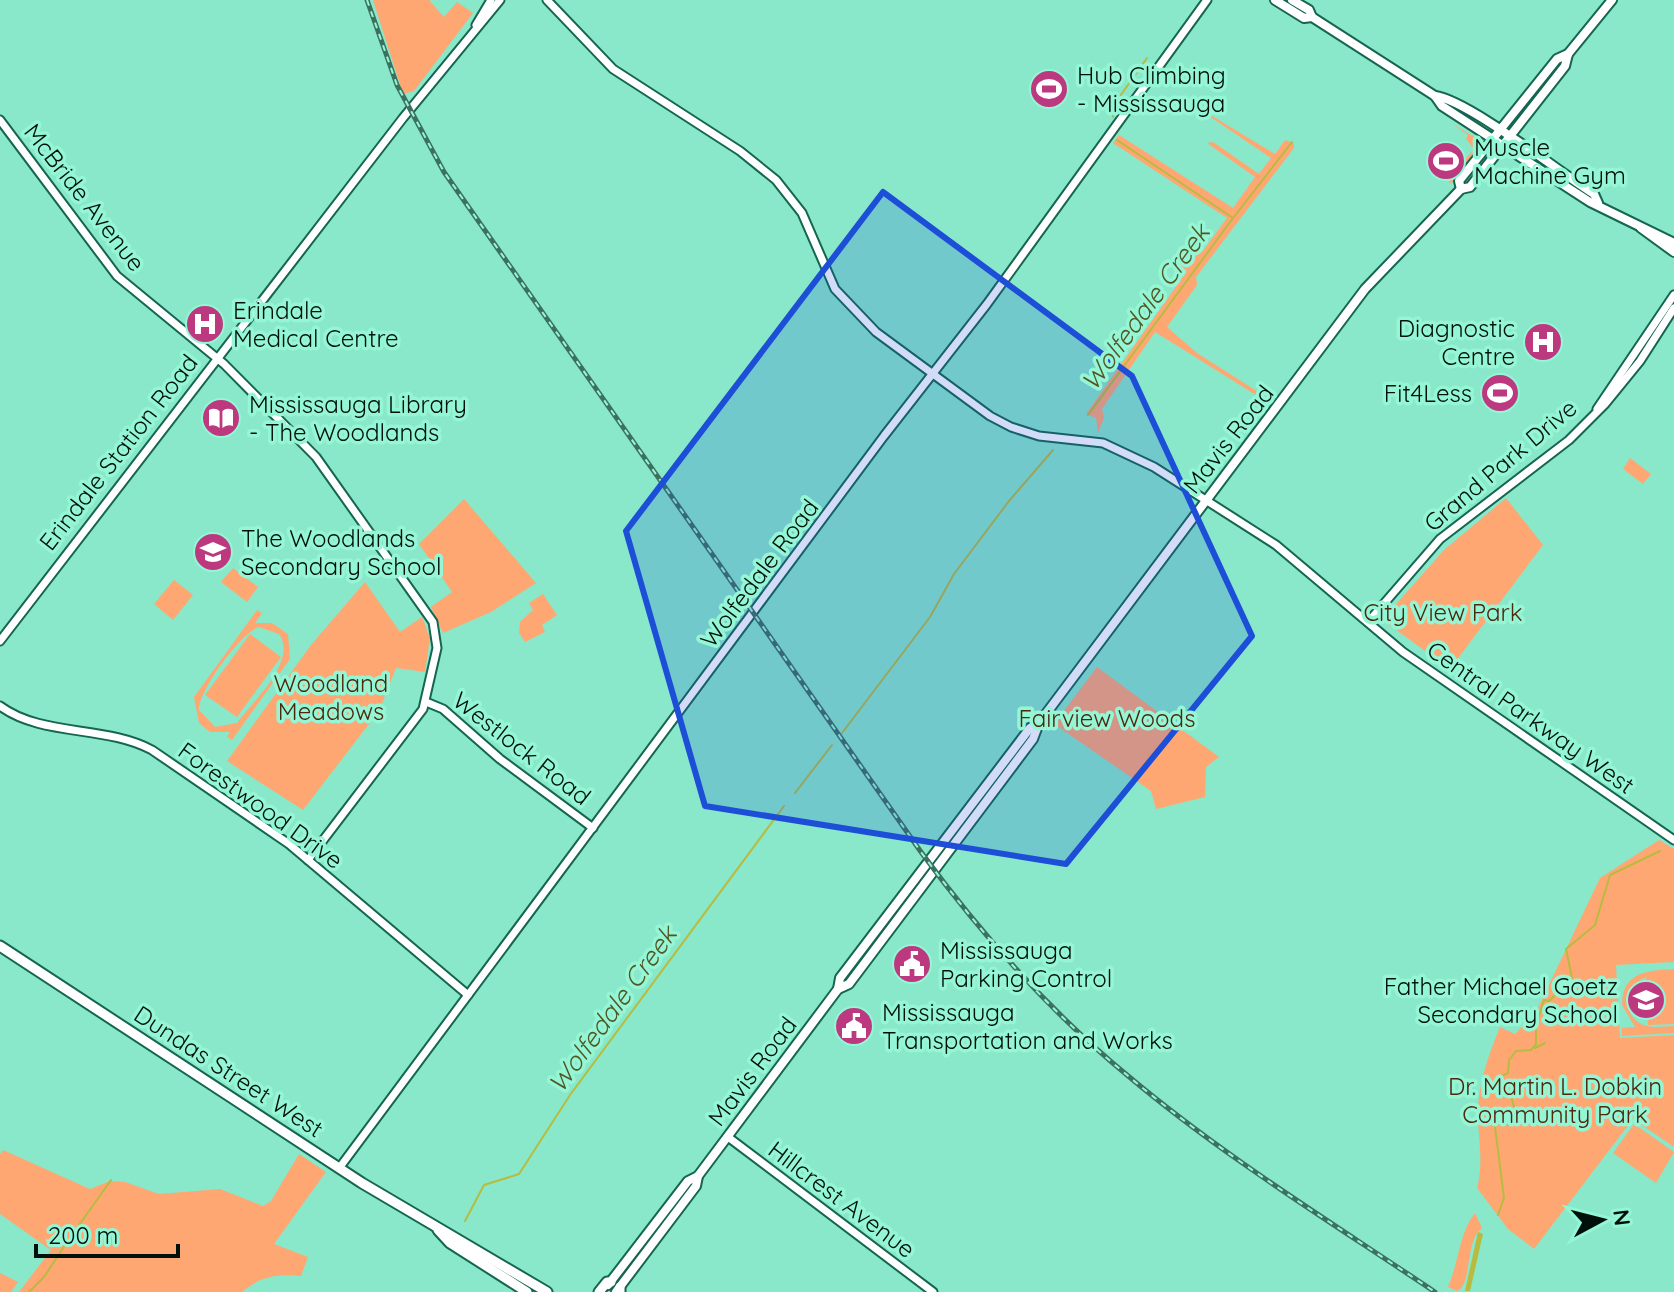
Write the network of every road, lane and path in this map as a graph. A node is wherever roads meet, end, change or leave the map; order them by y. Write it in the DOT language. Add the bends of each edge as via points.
graph roads {
  1 [pos="491,0"];
  2 [pos="500,0"];
  3 [pos="1207,0"];
  4 [pos="1275,0"];
  5 [pos="1292,0"];
  6 [pos="1612,0"];
  7 [pos="545,1"];
  8 [pos="1312,17"];
  9 [pos="476,25"];
  10 [pos="1568,54"];
  11 [pos="1435,96"];
  12 [pos="0,120"];
  13 [pos="1499,130"];
  14 [pos="1509,138"];
  15 [pos="1492,139"];
  16 [pos="1502,147"];
  17 [pos="1461,189"];
  18 [pos="1598,203"];
  19 [pos="1641,228"];
  20 [pos="1674,243"];
  21 [pos="1674,252"];
  22 [pos="1674,295"];
  23 [pos="1674,308"];
  24 [pos="217,358"];
  25 [pos="932,373"];
  26 [pos="1595,412"];
  27 [pos="1205,500"];
  28 [pos="1368,622"];
  29 [pos="0,641"];
  30 [pos="426,702"];
  31 [pos="0,706"];
  32 [pos="593,828"];
  33 [pos="1674,840"];
  34 [pos="308,860"];
  35 [pos="0,946"];
  36 [pos="468,995"];
  37 [pos="728,1137"];
  38 [pos="340,1167"];
  39 [pos="438,1230"];
  40 [pos="617,1288"];
  41 [pos="527,1292"];
  42 [pos="547,1292"];
  43 [pos="601,1292"];
  44 [pos="933,1292"];
  1 -- 9 [label="street, Erindale Station Road"];
  2 -- 9 [label="street, Erindale Station Road"];
  3 -- 25 [label="street, Wolfedale Road"];
  4 -- 8 [label="main road" via="1304,18"];
  5 -- 8 [label="main road"];
  6 -- 10 [label="main road, Mavis Road"];
  7 -- 25 [label="street, Central Parkway West" via="613,69 776,180 802,213 842,299 867,325"];
  8 -- 11 [label="main road"];
  9 -- 24 [label="street, Erindale Station Road"];
  10 -- 13 [label="main road, Mavis Road" via="1557,59"];
  10 -- 14 [label="main road, Mavis Road" via="1565,66"];
  11 -- 13 [label="main road" via="1448,97"];
  11 -- 15 [label="main road"];
  12 -- 24 [label="street, McBride Avenue" via="113,272"];
  13 -- 14 [label="main road"];
  13 -- 15 [label="main road, Mavis Road"];
  14 -- 16 [label="main road, Mavis Road"];
  14 -- 18 [label="main road" via="1594,194"];
  15 -- 16 [label="main road"];
  15 -- 17 [label="main road, Mavis Road" via="1459,181"];
  16 -- 17 [label="main road, Mavis Road" via="1470,187"];
  16 -- 18 [label="main road"];
  17 -- 27 [label="main road, Mavis Road" via="1365,289"];
  18 -- 19 [label="main road"];
  19 -- 20 [label="main road"];
  19 -- 21 [label="main road"];
  22 -- 26 [label="street, Grand Park Drive"];
  23 -- 26 [label="street, Grand Park Drive" via="1640,361"];
  24 -- 29 [label="street, Erindale Station Road"];
  24 -- 30 [label="street, McBride Avenue" via="331,475 426,610 437,640"];
  25 -- 27 [label="street, Central Parkway West" via="1011,427 1116,447"];
  25 -- 32 [label="street, Wolfedale Road"];
  26 -- 28 [label="street, Grand Park Drive" via="1569,440 1437,541"];
  27 -- 28 [label="street, Central Parkway West" via="1276,545"];
  27 -- 37 [label="main road, Mavis Road" via="1039,723 940,842"];
  28 -- 33 [label="street, Central Parkway West" via="1417,662"];
  30 -- 32 [label="street, Westlock Road" via="443,709"];
  30 -- 34 [label="street, McBride Avenue"];
  31 -- 34 [label="street, Forestwood Drive" via="23,719 139,743"];
  32 -- 36 [label="street, Wolfedale Road"];
  34 -- 36 [label="street, Forestwood Drive"];
  35 -- 38 [label="main road, Dundas Street West"];
  36 -- 38 [label="street, Wolfedale Road"];
  37 -- 40 [label="main road, Mavis Road"];
  37 -- 44 [label="street, Hillcrest Avenue"];
  38 -- 39 [label="main road, Dundas Street West"];
  39 -- 41 [label="main road, Dundas Street West"];
  39 -- 42 [label="main road, Dundas Street West" via="455,1235"];
  40 -- 43 [label="main road" via="607,1282"];
}
